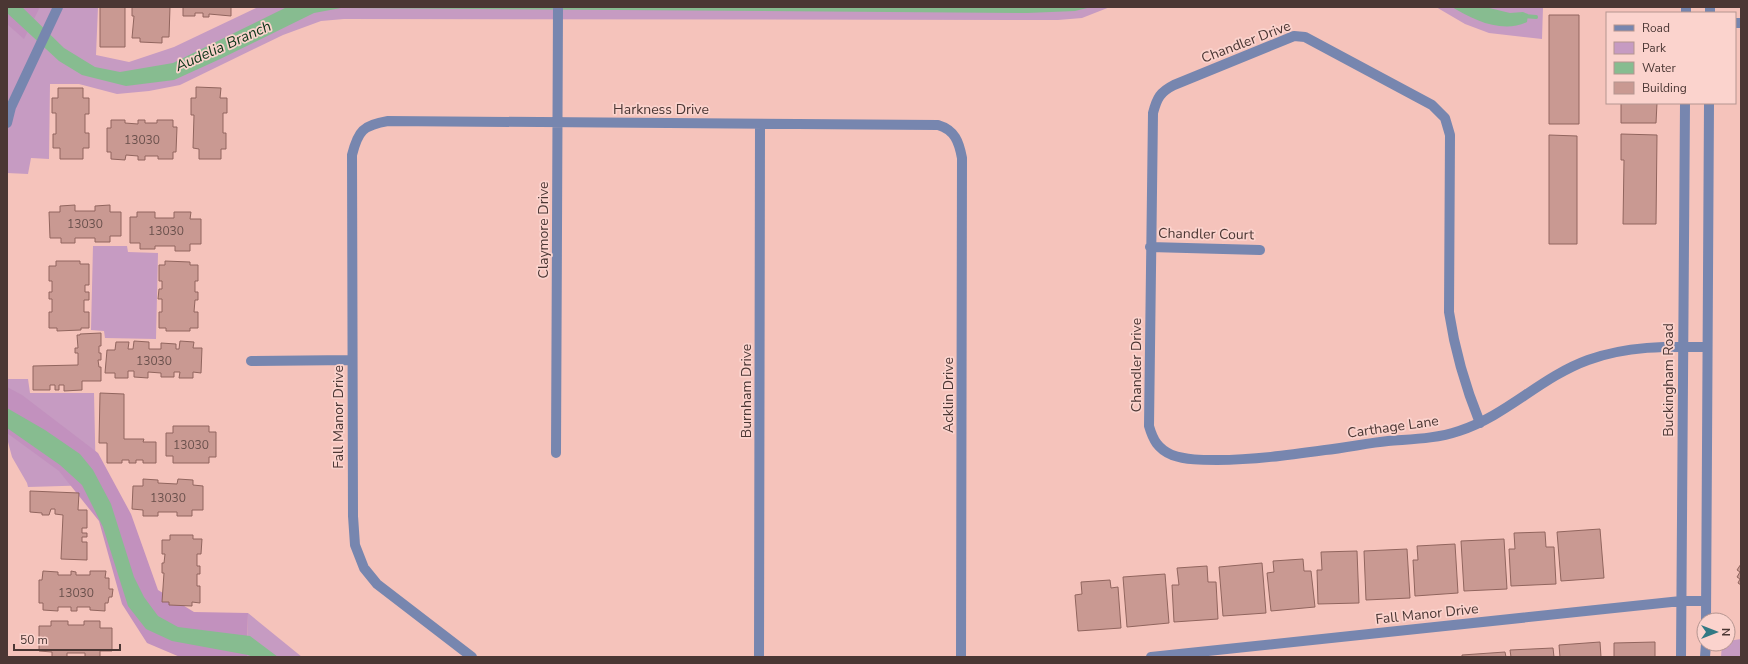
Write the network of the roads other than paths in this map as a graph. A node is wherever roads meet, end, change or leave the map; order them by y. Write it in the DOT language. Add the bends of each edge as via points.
graph roads {
  1 [pos="58,7"];
  2 [pos="558,10"];
  3 [pos="1685,104"];
  4 [pos="1709,104"];
  5 [pos="557,122"];
  6 [pos="7,123"];
  7 [pos="760,124"];
  8 [pos="366,128"];
  9 [pos="954,134"];
  10 [pos="1150,247"];
  11 [pos="1260,250"];
  12 [pos="1683,346"];
  13 [pos="1707,347"];
  14 [pos="352,360"];
  15 [pos="251,361"];
  16 [pos="1480,422"];
  17 [pos="1160,448"];
  18 [pos="556,453"];
  19 [pos="1681,601"];
  20 [pos="1706,601"];
  21 [pos="1706,612"];
  22 [pos="472,657"];
  23 [pos="759,657"];
  24 [pos="961,657"];
  25 [pos="1151,657"];
  26 [pos="1681,657"];
  1 -- 6 [label="street" via="11,107"];
  2 -- 5 [label="street, Claymore Drive"];
  3 -- 12 [label="street, Buckingham Road"];
  4 -- 13 [label="street"];
  5 -- 7 [label="street, Harkness Drive"];
  5 -- 8 [label="street, Harkness Drive" via="388,121"];
  5 -- 18 [label="street, Claymore Drive"];
  7 -- 9 [label="street, Harkness Drive" via="938,125 947,127"];
  7 -- 23 [label="street, Burnham Drive"];
  8 -- 14 [label="street, Fall Manor Drive" via="356,139 352,155"];
  9 -- 24 [label="street, Acklin Drive" via="960,145 962,158"];
  10 -- 11 [label="street, Chandler Court"];
  10 -- 16 [label="street, Chandler Drive" via="1153,113 1157,98 1174,85 1294,36 1305,37 1340,55 1432,105 1445,118 1450,135 1449,312 1452,337 1466,388"];
  10 -- 17 [label="street, Chandler Drive" via="1150,426 1152,438"];
  12 -- 13 [label="street, Carthage Lane"];
  12 -- 16 [label="street, Carthage Lane" via="1623,350 1588,360 1563,371"];
  12 -- 19 [label="street, Buckingham Road"];
  13 -- 20 [label="street"];
  14 -- 15 [label="street"];
  14 -- 22 [label="street, Fall Manor Drive" via="353,516 355,545 364,568 377,584"];
  16 -- 17 [label="street, Carthage Lane" via="1459,431 1423,439 1387,441 1238,460 1192,460"];
  19 -- 20 [label="street, Fall Manor Drive"];
  19 -- 25 [label="street, Fall Manor Drive"];
  19 -- 26 [label="street, Buckingham Road"];
  20 -- 21 [label="street"];
}
